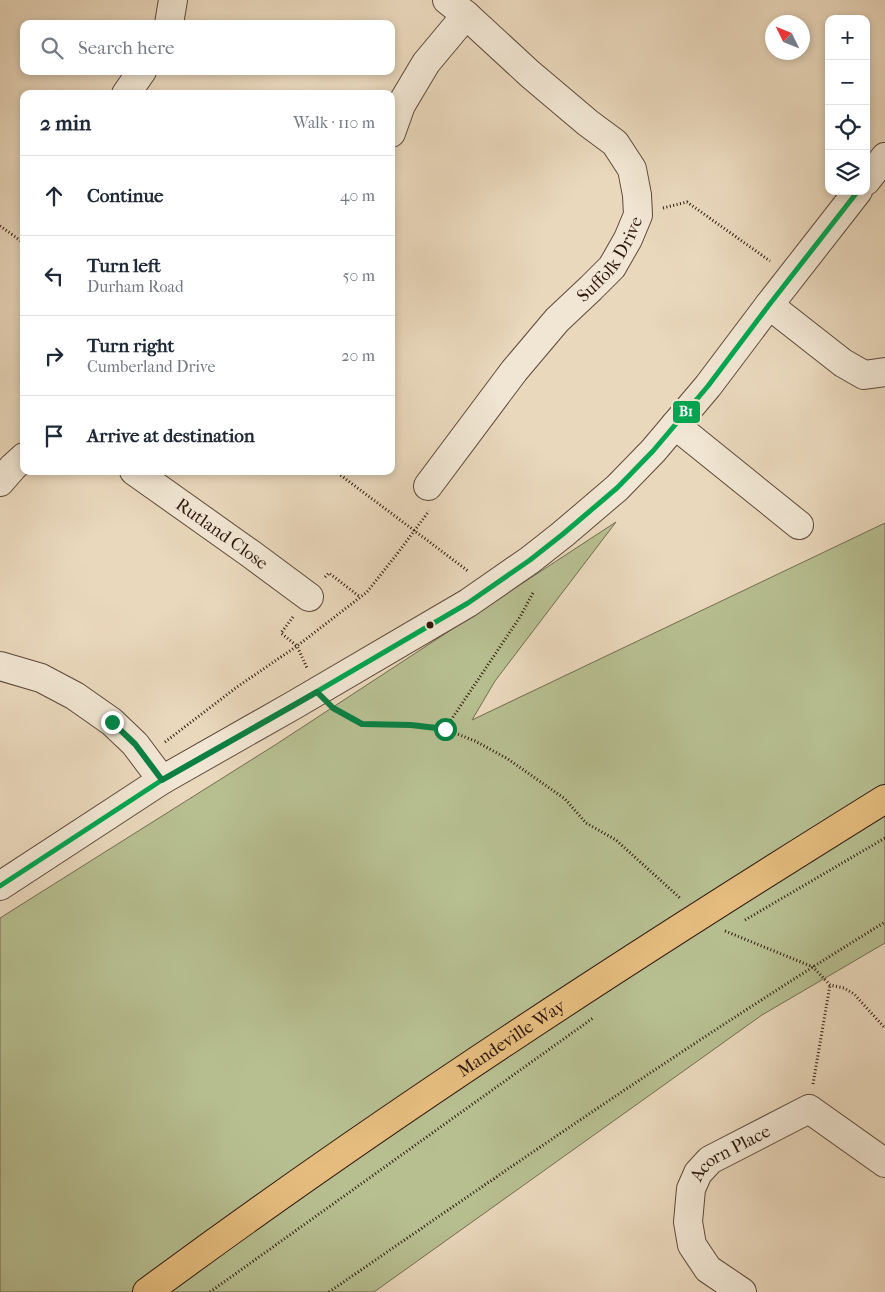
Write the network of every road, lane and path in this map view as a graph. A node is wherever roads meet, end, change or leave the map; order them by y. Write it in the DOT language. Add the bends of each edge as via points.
graph roads {
  1 [pos="173,0"];
  2 [pos="456,7"];
  3 [pos="170,20"];
  4 [pos="139,75"];
  5 [pos="129,90"];
  6 [pos="395,122"];
  7 [pos="885,157"];
  8 [pos="870,176"];
  9 [pos="855,195"];
  10 [pos="638,215"];
  11 [pos="0,226"];
  12 [pos="20,240"];
  13 [pos="792,276"];
  14 [pos="769,305"];
  15 [pos="885,372"];
  16 [pos="675,425"];
  17 [pos="20,461"];
  18 [pos="140,475"];
  19 [pos="340,475"];
  20 [pos="0,482"];
  21 [pos="428,486"];
  22 [pos="799,525"];
  23 [pos="414,531"];
  24 [pos="537,584"];
  25 [pos="491,588"];
  26 [pos="309,597"];
  27 [pos="297,646"];
  28 [pos="2,671"];
  29 [pos="317,692"];
  30 [pos="445,729"];
  31 [pos="145,756"];
  32 [pos="162,780"];
  33 [pos="885,799"];
  34 [pos="885,838"];
  35 [pos="0,886"];
  36 [pos="698,917"];
  37 [pos="885,922"];
  38 [pos="741,923"];
  39 [pos="733,927"];
  40 [pos="725,932"];
  41 [pos="813,967"];
  42 [pos="830,985"];
  43 [pos="594,1017"];
  44 [pos="885,1028"];
  45 [pos="809,1109"];
  46 [pos="885,1163"];
  47 [pos="147,1292"];
  48 [pos="210,1292"];
  49 [pos="329,1292"];
  50 [pos="742,1292"];
  1 -- 3 [label="street"];
  2 -- 6 [label="street" via="401,105"];
  2 -- 10 [label="street, Suffolk Drive" via="615,143 632,170"];
  4 -- 5 [label="street"];
  7 -- 8 [label="street"];
  9 -- 13 [label="street"];
  10 -- 13 [label="path" via="687,202"];
  10 -- 21 [label="street, Suffolk Drive" via="612,267 557,320 514,371"];
  11 -- 12 [label="path"];
  13 -- 14 [label="street"];
  14 -- 15 [label="street" via="843,363 864,374"];
  14 -- 16 [label="street"];
  16 -- 22 [label="street"];
  16 -- 25 [label="street" via="653,451 575,525"];
  17 -- 20 [label="street"];
  18 -- 26 [label="street, Rutland Close"];
  19 -- 23 [label="path"];
  23 -- 25 [label="path"];
  23 -- 27 [label="path" via="367,592"];
  24 -- 30 [label="path" via="520,617"];
  25 -- 29 [label="street"];
  26 -- 27 [label="path" via="282,632"];
  27 -- 29 [label="path"];
  27 -- 31 [label="path"];
  28 -- 31 [label="street" via="40,678 75,696 112,722"];
  29 -- 30 [label="path" via="333,708 362,724"];
  29 -- 32 [label="street"];
  30 -- 36 [label="path" via="508,759 566,799 586,823 616,840"];
  31 -- 32 [label="street"];
  32 -- 35 [label="street"];
  33 -- 36 [label="main road, Mandeville Way"];
  34 -- 38 [label="path"];
  36 -- 40 [label="path"];
  36 -- 47 [label="main road, Mandeville Way" via="410,1106"];
  37 -- 41 [label="path"];
  39 -- 40 [label="path"];
  40 -- 41 [label="path"];
  41 -- 42 [label="path"];
  41 -- 49 [label="path" via="596,1108"];
  42 -- 44 [label="path" via="854,994"];
  42 -- 45 [label="path"];
  43 -- 48 [label="path"];
  45 -- 46 [label="street"];
  45 -- 50 [label="street, Acorn Place" via="710,1160 698,1173 691,1188 688,1222 692,1245 708,1269"];
}
